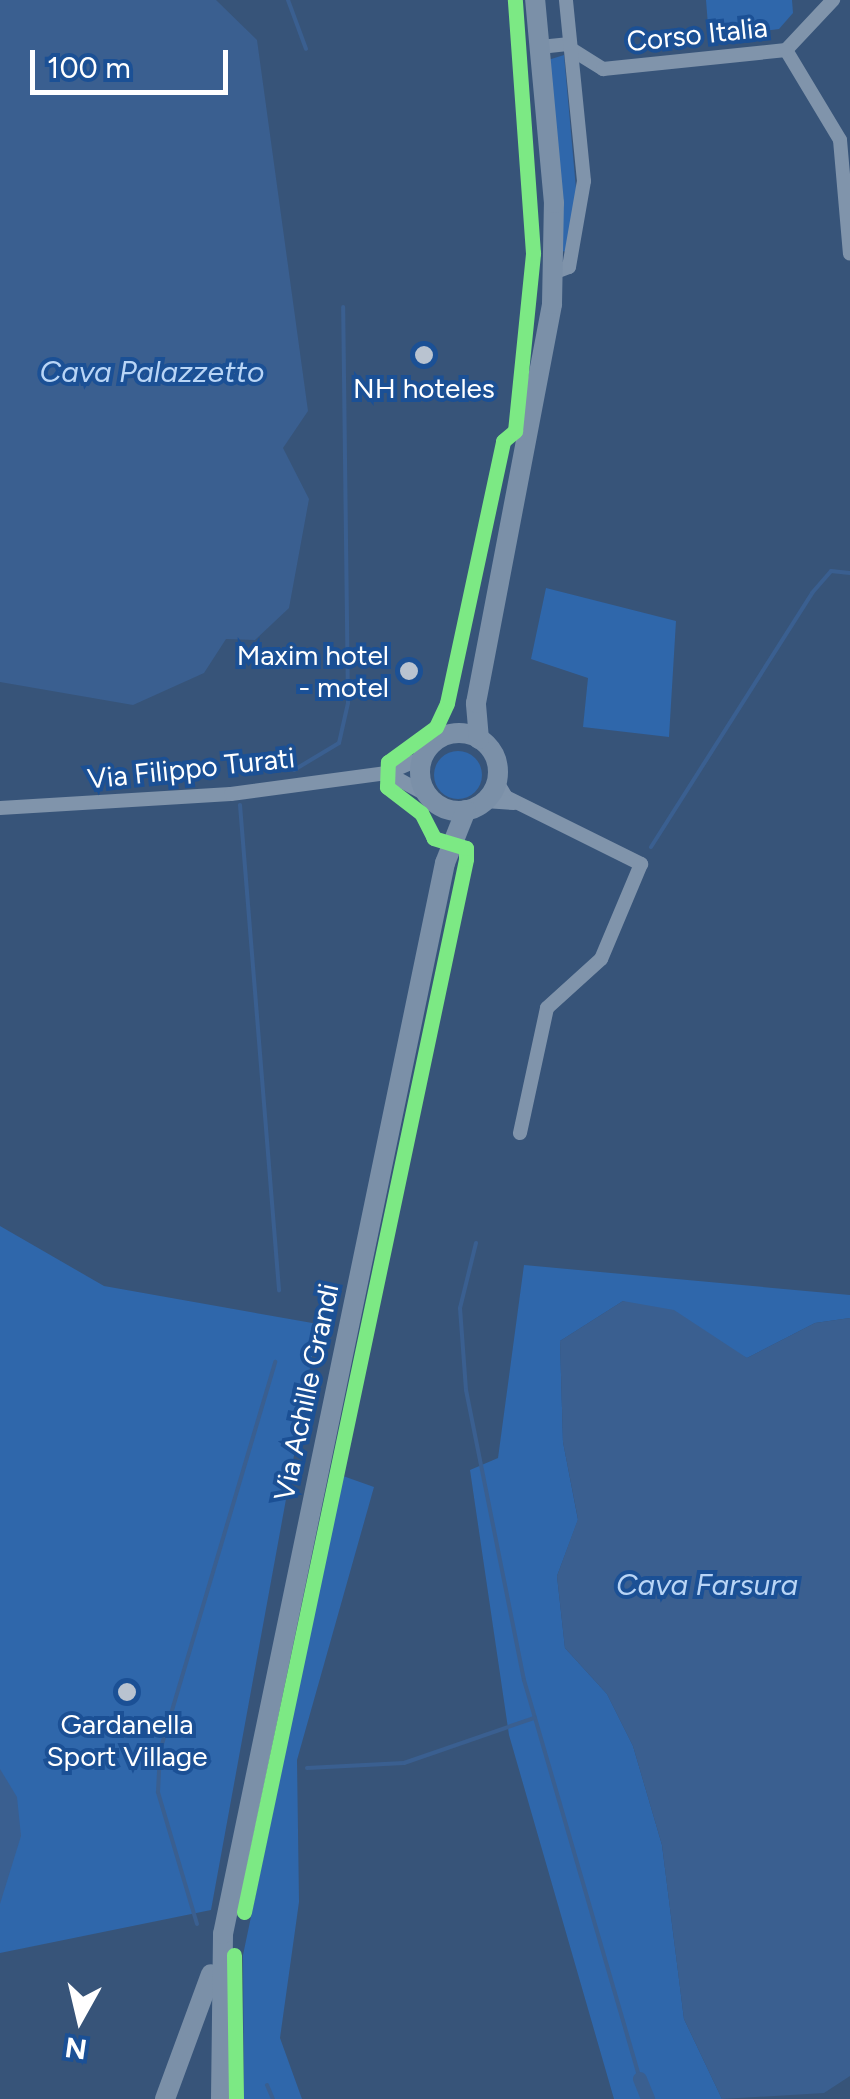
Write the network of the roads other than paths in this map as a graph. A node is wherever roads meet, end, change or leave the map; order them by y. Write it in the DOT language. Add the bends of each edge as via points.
graph roads {
  1 [pos="536,0"];
  2 [pos="566,0"];
  3 [pos="834,0"];
  4 [pos="570,46"];
  5 [pos="540,47"];
  6 [pos="786,50"];
  7 [pos="603,69"];
  8 [pos="575,91"];
  9 [pos="850,254"];
  10 [pos="553,273"];
  11 [pos="476,703"];
  12 [pos="458,734"];
  13 [pos="479,739"];
  14 [pos="423,758"];
  15 [pos="387,773"];
  16 [pos="497,782"];
  17 [pos="434,801"];
  18 [pos="518,804"];
  19 [pos="475,806"];
  20 [pos="0,808"];
  21 [pos="445,862"];
  22 [pos="520,1132"];
  23 [pos="223,1934"];
  24 [pos="165,2099"];
  25 [pos="221,2099"];
  1 -- 5 [label="main road"];
  2 -- 4 [label="street"];
  3 -- 6 [label="street, Corso Italia"];
  4 -- 5 [label="street"];
  4 -- 7 [label="street, Corso Italia"];
  4 -- 8 [label="street"];
  5 -- 10 [label="main road"];
  6 -- 7 [label="street, Corso Italia"];
  6 -- 9 [label="street" via="840,140"];
  7 -- 8 [label="street, Corso Italia"];
  8 -- 10 [label="street" via="583,200 570,266"];
  10 -- 11 [label="main road" via="546,364"];
  11 -- 12 [label="main road"];
  11 -- 13 [label="main road"];
  12 -- 13 [label="main road"];
  12 -- 14 [label="main road"];
  13 -- 16 [label="main road" via="495,756"];
  14 -- 15 [label="street, Via Filippo Turati"];
  14 -- 17 [label="main road, Via Achille Grandi"];
  15 -- 17 [label="street"];
  15 -- 20 [label="street, Via Filippo Turati"];
  16 -- 18 [label="street"];
  16 -- 19 [label="main road, Via Achille Grandi"];
  17 -- 19 [label="main road"];
  17 -- 21 [label="main road, Via Achille Grandi"];
  18 -- 19 [label="street"];
  18 -- 22 [label="street" via="637,855 641,866 601,960 546,1008"];
  19 -- 21 [label="main road, Via Achille Grandi"];
  21 -- 23 [label="main road, Via Achille Grandi"];
  23 -- 24 [label="main road, Via Achille Grandi"];
  23 -- 25 [label="main road, Via Achille Grandi"];
}
